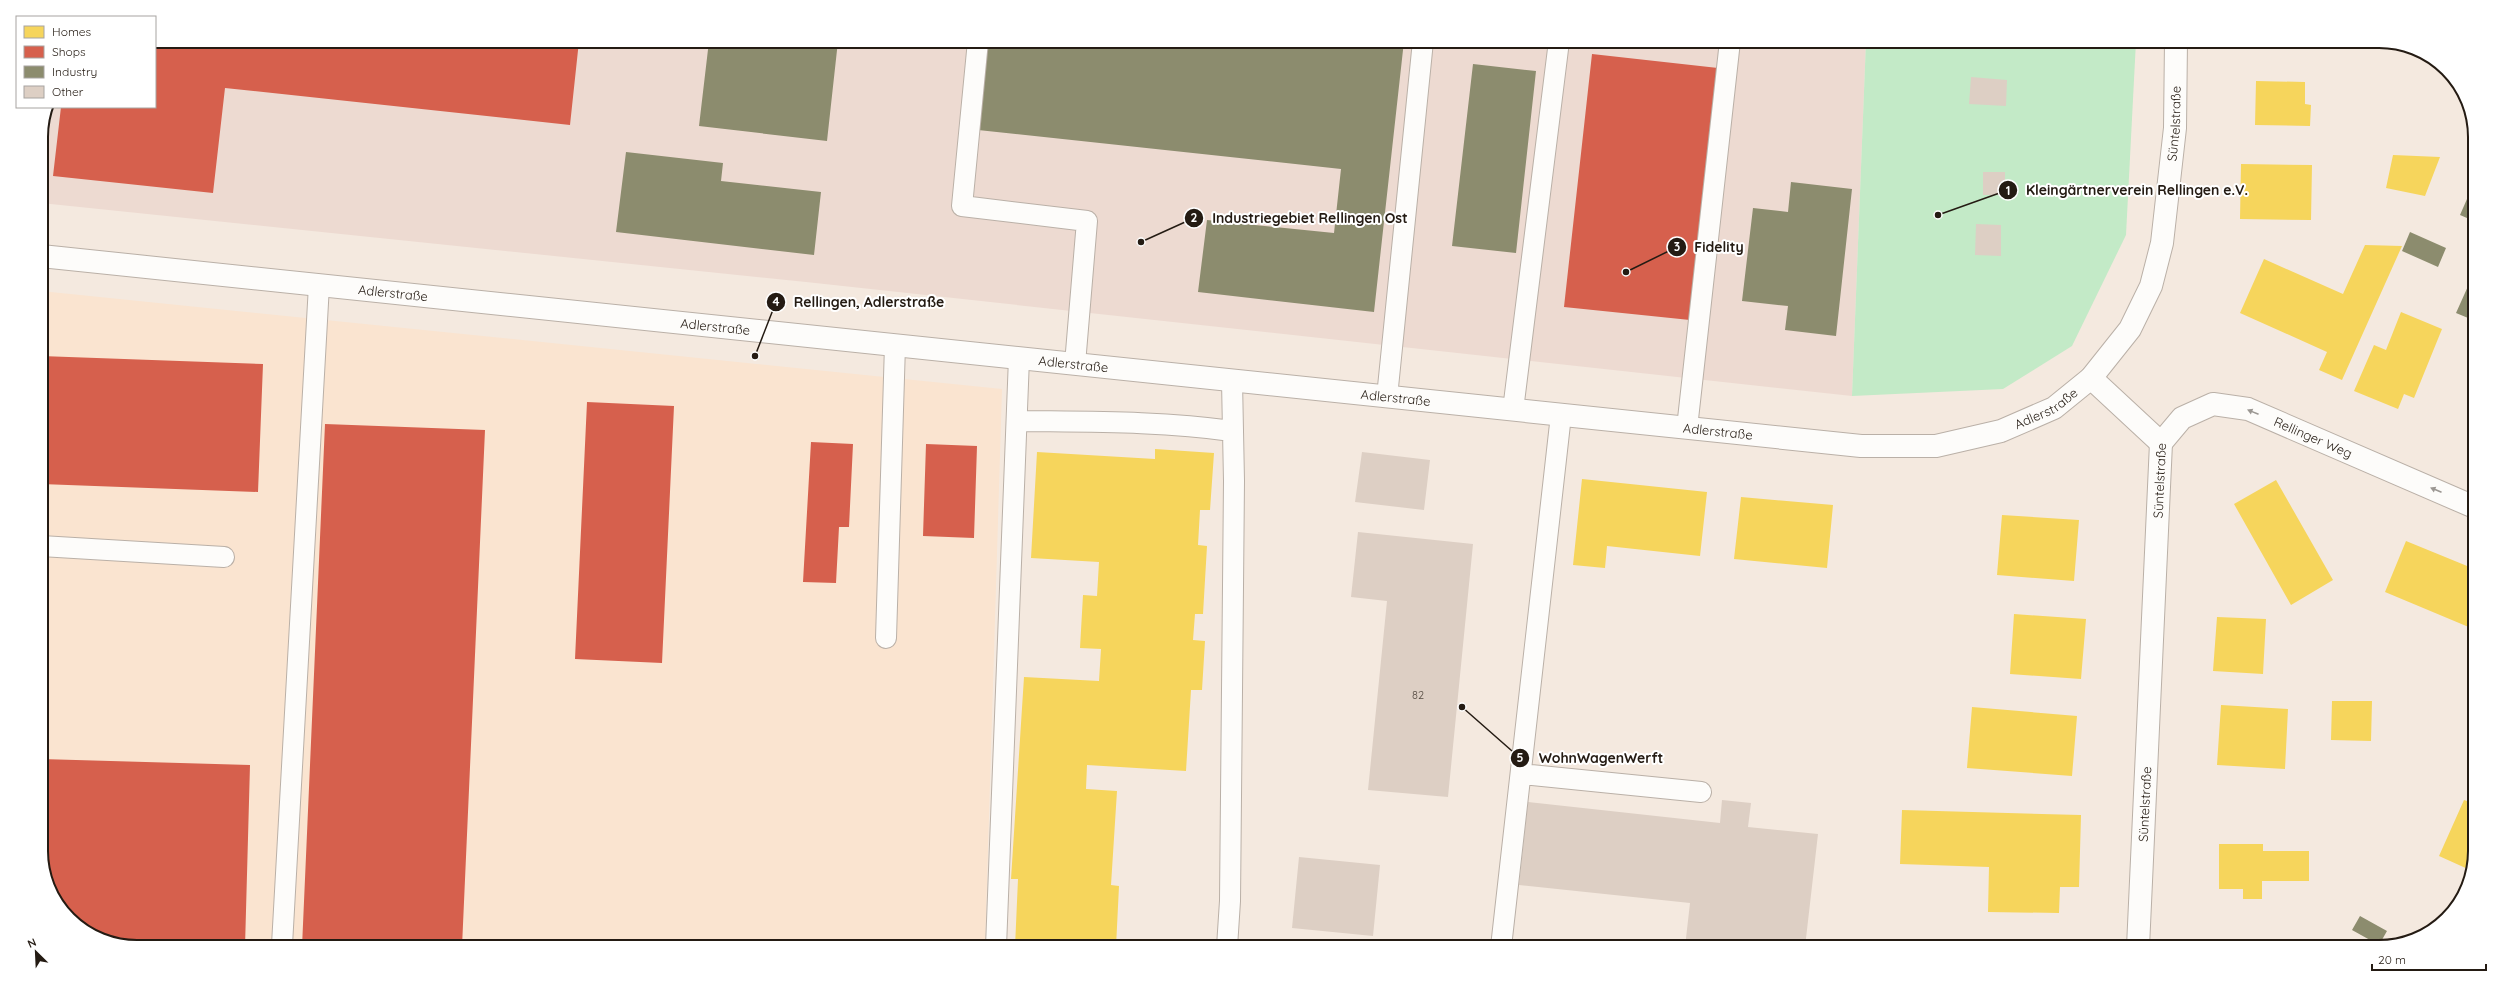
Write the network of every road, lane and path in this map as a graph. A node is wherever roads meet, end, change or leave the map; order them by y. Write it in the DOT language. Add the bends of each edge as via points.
graph roads {
  1 [pos="977,48"];
  2 [pos="1422,48"];
  3 [pos="1558,48"];
  4 [pos="1729,48"];
  5 [pos="2176,48"];
  6 [pos="48,257"];
  7 [pos="319,285"];
  8 [pos="895,345"];
  9 [pos="1019,358"];
  10 [pos="1075,364"];
  11 [pos="2091,378"];
  12 [pos="1232,380"];
  13 [pos="1387,397"];
  14 [pos="1513,410"];
  15 [pos="1561,415"];
  16 [pos="1017,421"];
  17 [pos="1687,428"];
  18 [pos="1232,431"];
  19 [pos="2161,443"];
  20 [pos="2468,504"];
  21 [pos="48,546"];
  22 [pos="224,557"];
  23 [pos="886,638"];
  24 [pos="1520,774"];
  25 [pos="1701,792"];
  26 [pos="282,940"];
  27 [pos="996,940"];
  28 [pos="1227,940"];
  29 [pos="1502,940"];
  30 [pos="2138,940"];
  1 -- 10 [label="lane" via="962,206 1087,221"];
  2 -- 13 [label="lane"];
  3 -- 14 [label="lane"];
  4 -- 17 [label="lane"];
  5 -- 11 [label="street, Süntelstraße" via="2175,128 2162,243 2151,286 2130,329"];
  6 -- 7 [label="street, Adlerstraße"];
  7 -- 8 [label="street, Adlerstraße"];
  7 -- 26 [label="lane"];
  8 -- 9 [label="street, Adlerstraße"];
  8 -- 23 [label="lane"];
  9 -- 10 [label="street, Adlerstraße"];
  9 -- 16 [label="lane"];
  10 -- 12 [label="street, Adlerstraße"];
  11 -- 17 [label="street, Adlerstraße" via="2054,408 2001,430 1936,446 1861,446"];
  11 -- 19 [label="street, Süntelstraße"];
  12 -- 13 [label="street, Adlerstraße"];
  12 -- 18 [label="lane"];
  13 -- 14 [label="street, Adlerstraße"];
  14 -- 15 [label="street, Adlerstraße"];
  15 -- 17 [label="street, Adlerstraße"];
  15 -- 24 [label="lane"];
  16 -- 18 [label="lane" via="1141,422"];
  16 -- 27 [label="lane"];
  18 -- 28 [label="lane" via="1234,482"];
  20 -- 19 [label="street, Rellinger Weg, one-way" via="2248,409 2213,404 2182,418"];
  19 -- 30 [label="street, Süntelstraße"];
  21 -- 22 [label="lane"];
  24 -- 25 [label="lane"];
  24 -- 29 [label="lane"];
}
